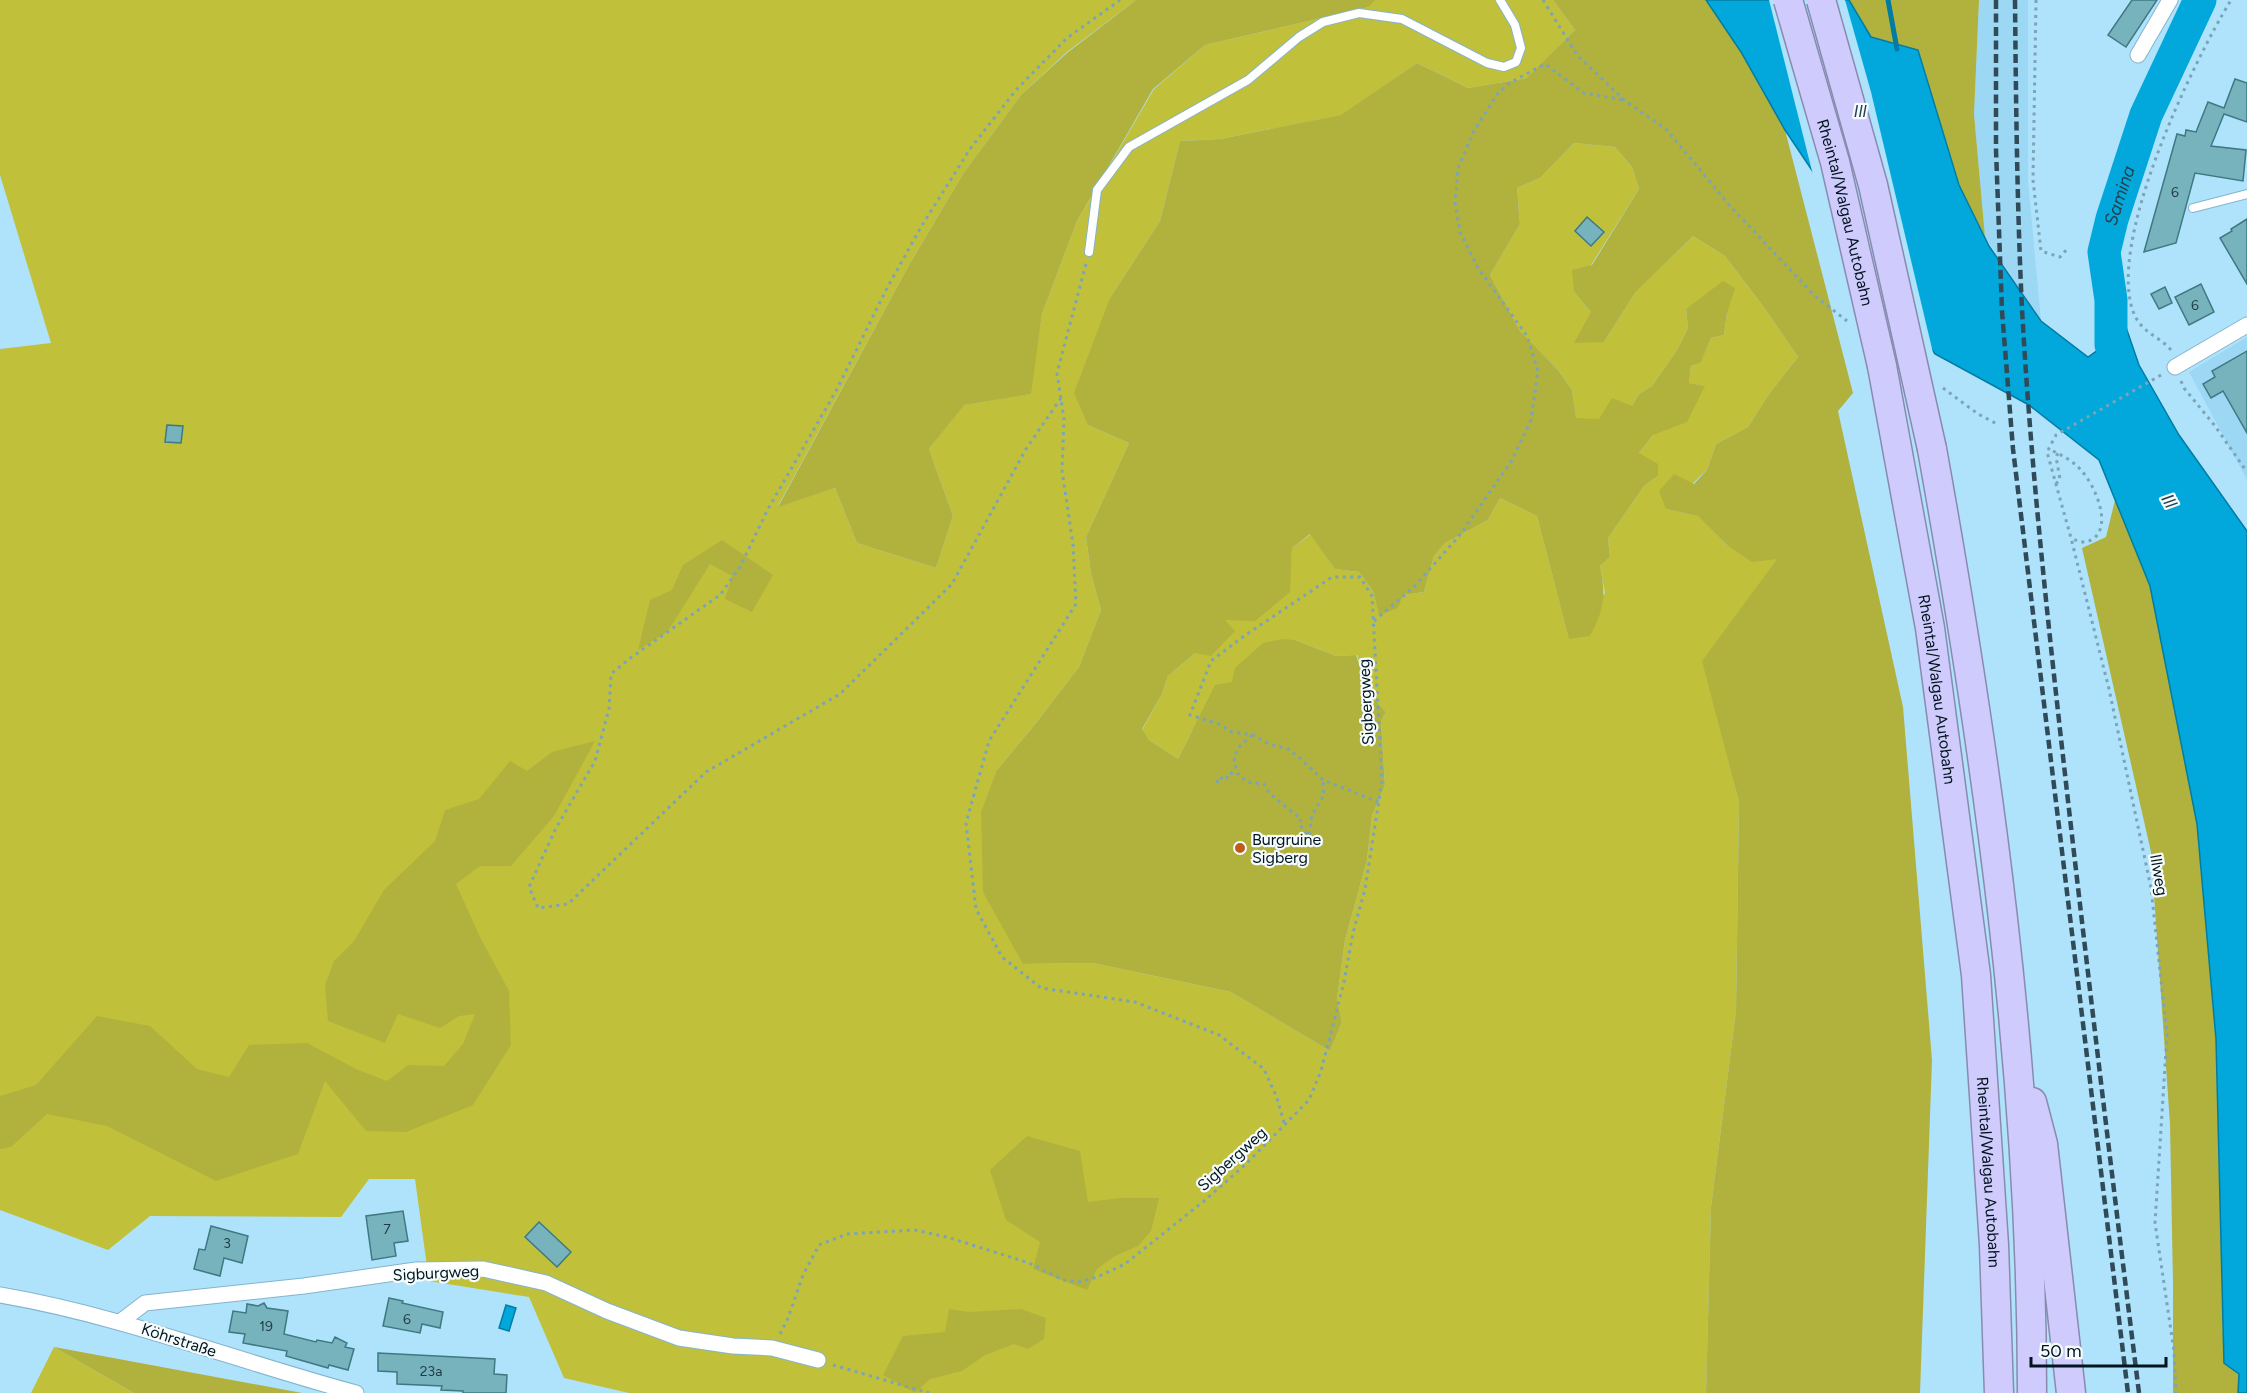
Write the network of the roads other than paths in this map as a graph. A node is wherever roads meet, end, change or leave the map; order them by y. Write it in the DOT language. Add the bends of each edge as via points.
graph roads {
  1 [pos="1500,0"];
  2 [pos="1788,0"];
  3 [pos="1821,0"];
  4 [pos="2170,0"];
  5 [pos="2138,55"];
  6 [pos="2247,194"];
  7 [pos="2193,208"];
  8 [pos="1089,252"];
  9 [pos="2247,325"];
  10 [pos="2172,369"];
  11 [pos="2013,1027"];
  12 [pos="0,1295"];
  13 [pos="120,1322"];
  14 [pos="818,1360"];
  15 [pos="356,1393"];
  16 [pos="1999,1393"];
  17 [pos="2032,1393"];
  18 [pos="2071,1393"];
  1 -- 8 [label="lane" via="1515,25 1521,48 1516,62 1504,67 1487,63 1402,19 1359,13 1323,22 1248,80 1129,147 1098,189"];
  2 -- 16 [label="highway, Rheintal/Walgau Autobahn, bridge" via="1835,162 1882,366 1930,628 1976,975 1994,1245"];
  3 -- 11 [label="highway, Rheintal/Walgau Autobahn, bridge" via="1873,185 1932,449 1990,819"];
  4 -- 5 [label="street"];
  6 -- 7 [label="lane"];
  9 -- 10 [label="street"];
  11 -- 17 [label="highway, Rheintal/Walgau Autobahn" via="2026,1193"];
  11 -- 18 [label="highway" via="2043,1144"];
  12 -- 13 [label="street, Köhrstraße"];
  13 -- 14 [label="street, Sigburgweg" via="145,1303 416,1270 483,1269 546,1283 679,1338 772,1348"];
  13 -- 15 [label="street, Köhrstraße"];
}
